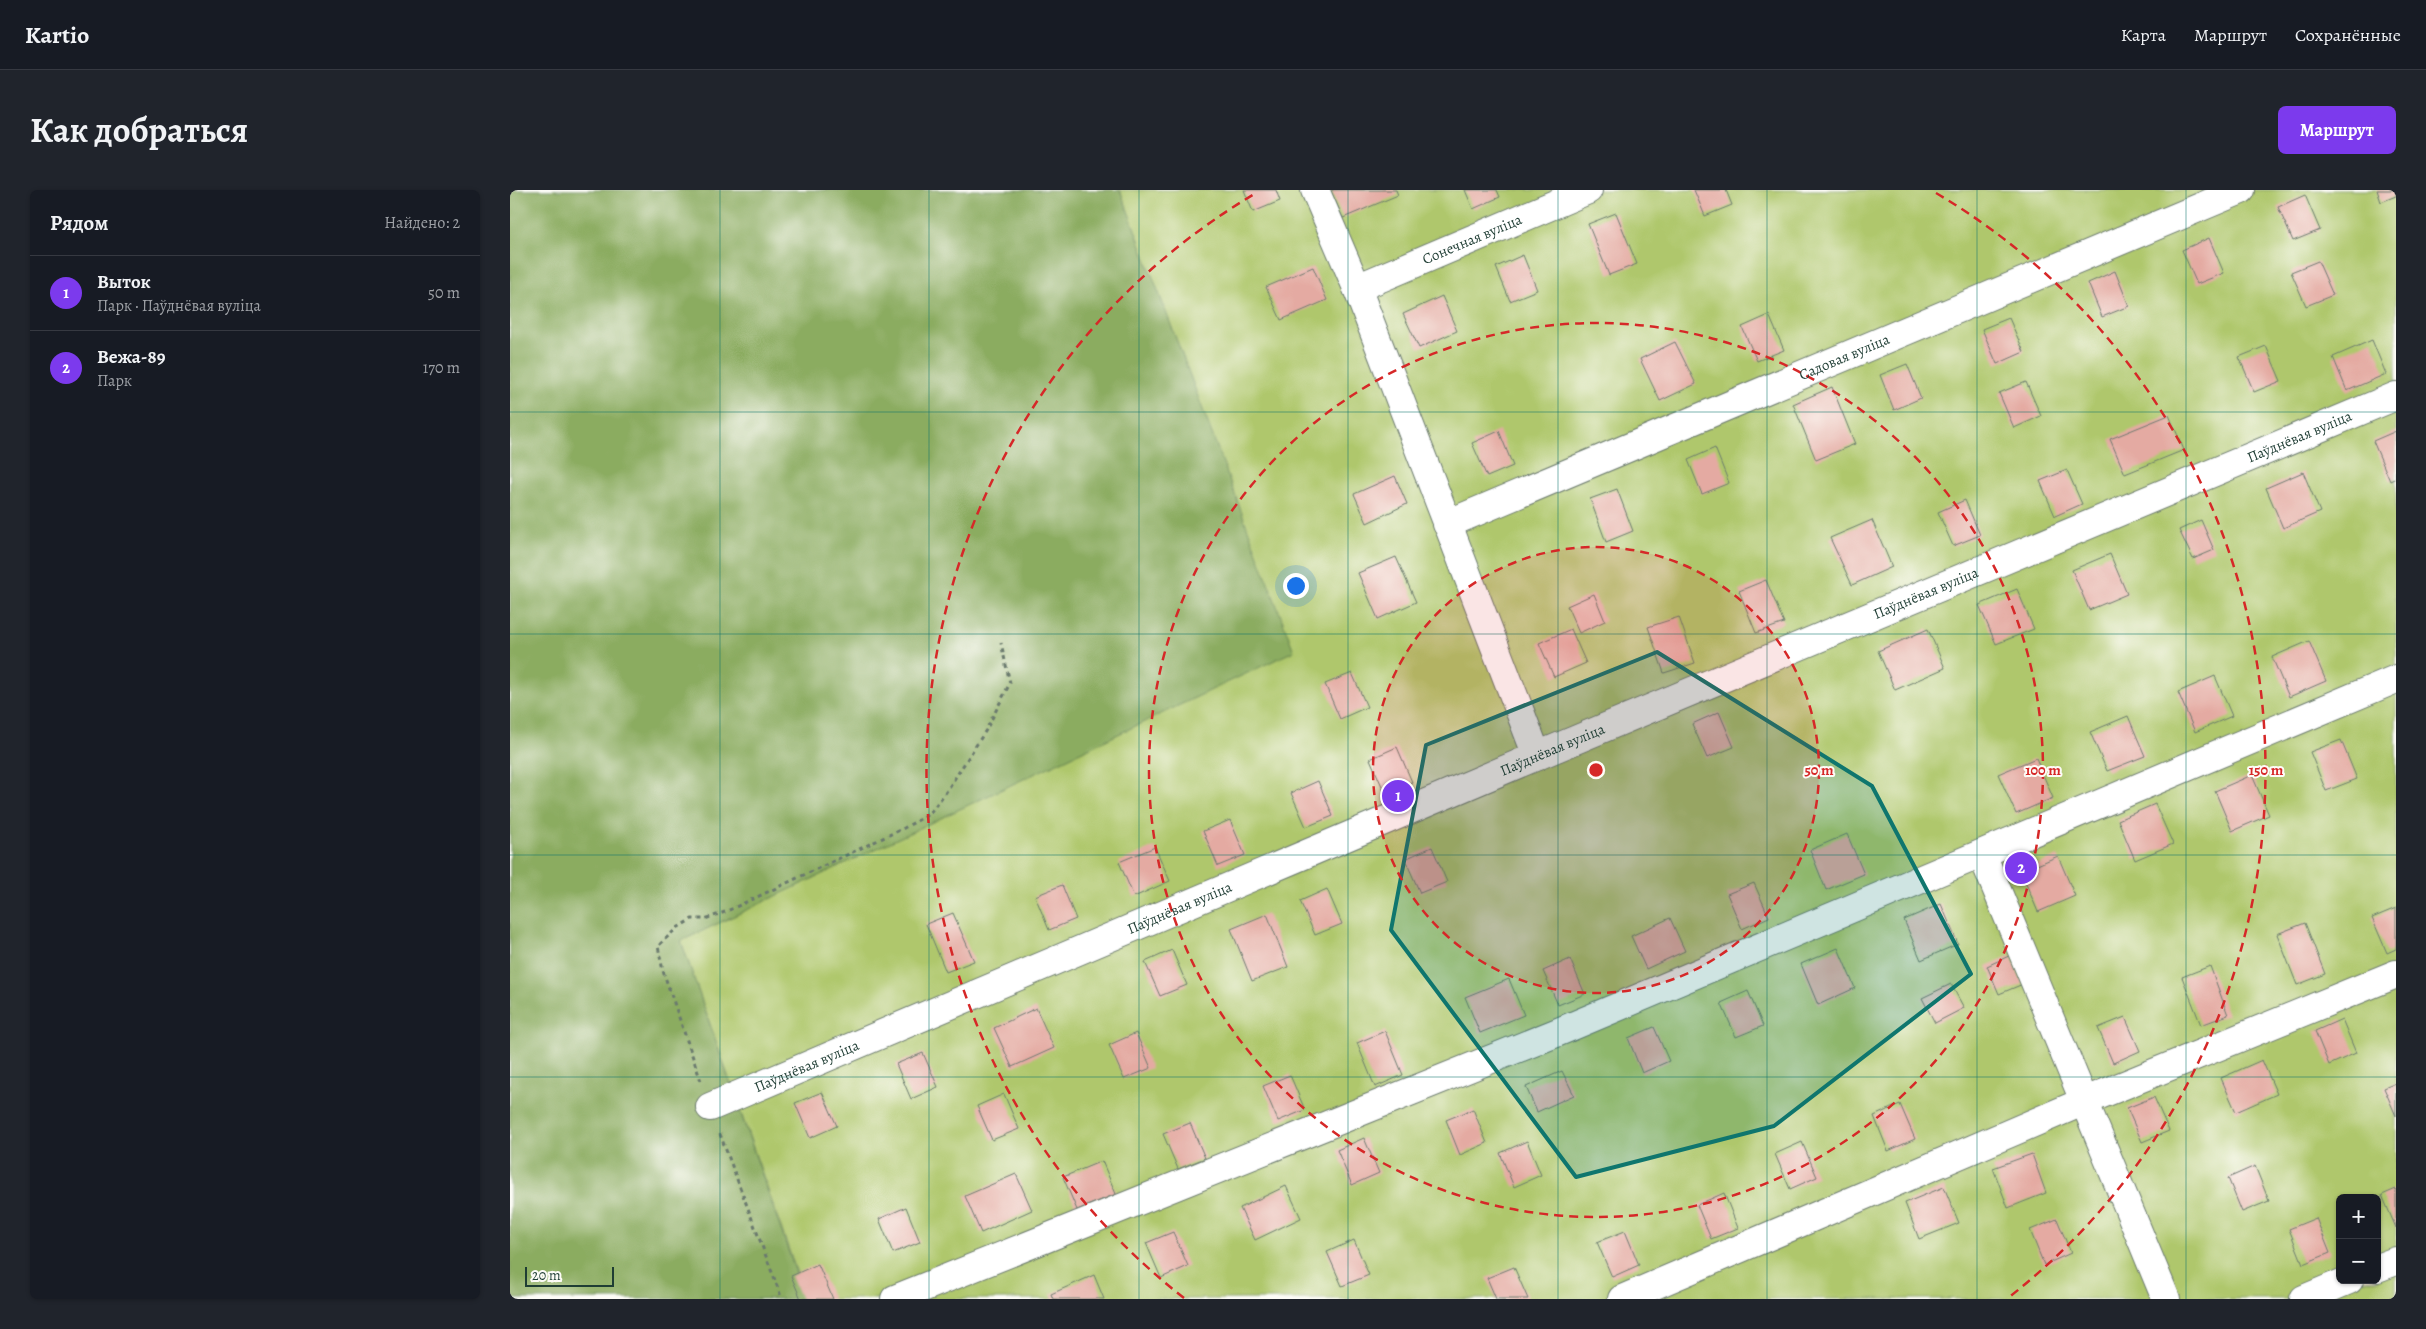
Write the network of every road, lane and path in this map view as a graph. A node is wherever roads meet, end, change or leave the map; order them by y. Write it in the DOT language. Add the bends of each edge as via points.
graph roads {
  1 [pos="1314,190"];
  2 [pos="1588,190"];
  3 [pos="2241,190"];
  4 [pos="1357,288"];
  5 [pos="2396,396"];
  6 [pos="1448,524"];
  7 [pos="1001,643"];
  8 [pos="2396,679"];
  9 [pos="1537,756"];
  10 [pos="1982,854"];
  11 [pos="663,970"];
  12 [pos="2396,974"];
  13 [pos="2085,1101"];
  14 [pos="710,1107"];
  15 [pos="2396,1261"];
  16 [pos="2381,1267"];
  17 [pos="2340,1284"];
  18 [pos="895,1299"];
  19 [pos="1622,1299"];
  20 [pos="2166,1299"];
  21 [pos="2304,1299"];
  1 -- 4 [label="street"];
  2 -- 4 [label="street, Сонечная вуліца"];
  3 -- 6 [label="street, Садовая вуліца"];
  4 -- 6 [label="street"];
  5 -- 9 [label="street, Паўднёвая вуліца"];
  6 -- 9 [label="street"];
  7 -- 11 [label="path" via="1010,683 986,730 928,814 725,912 705,920 692,918 658,946"];
  8 -- 10 [label="street"];
  9 -- 14 [label="street, Паўднёвая вуліца"];
  10 -- 13 [label="street"];
  10 -- 18 [label="street" via="1556,1033"];
  12 -- 13 [label="street"];
  13 -- 19 [label="street"];
  13 -- 20 [label="street"];
  15 -- 16 [label="street"];
  17 -- 21 [label="street"];
}
